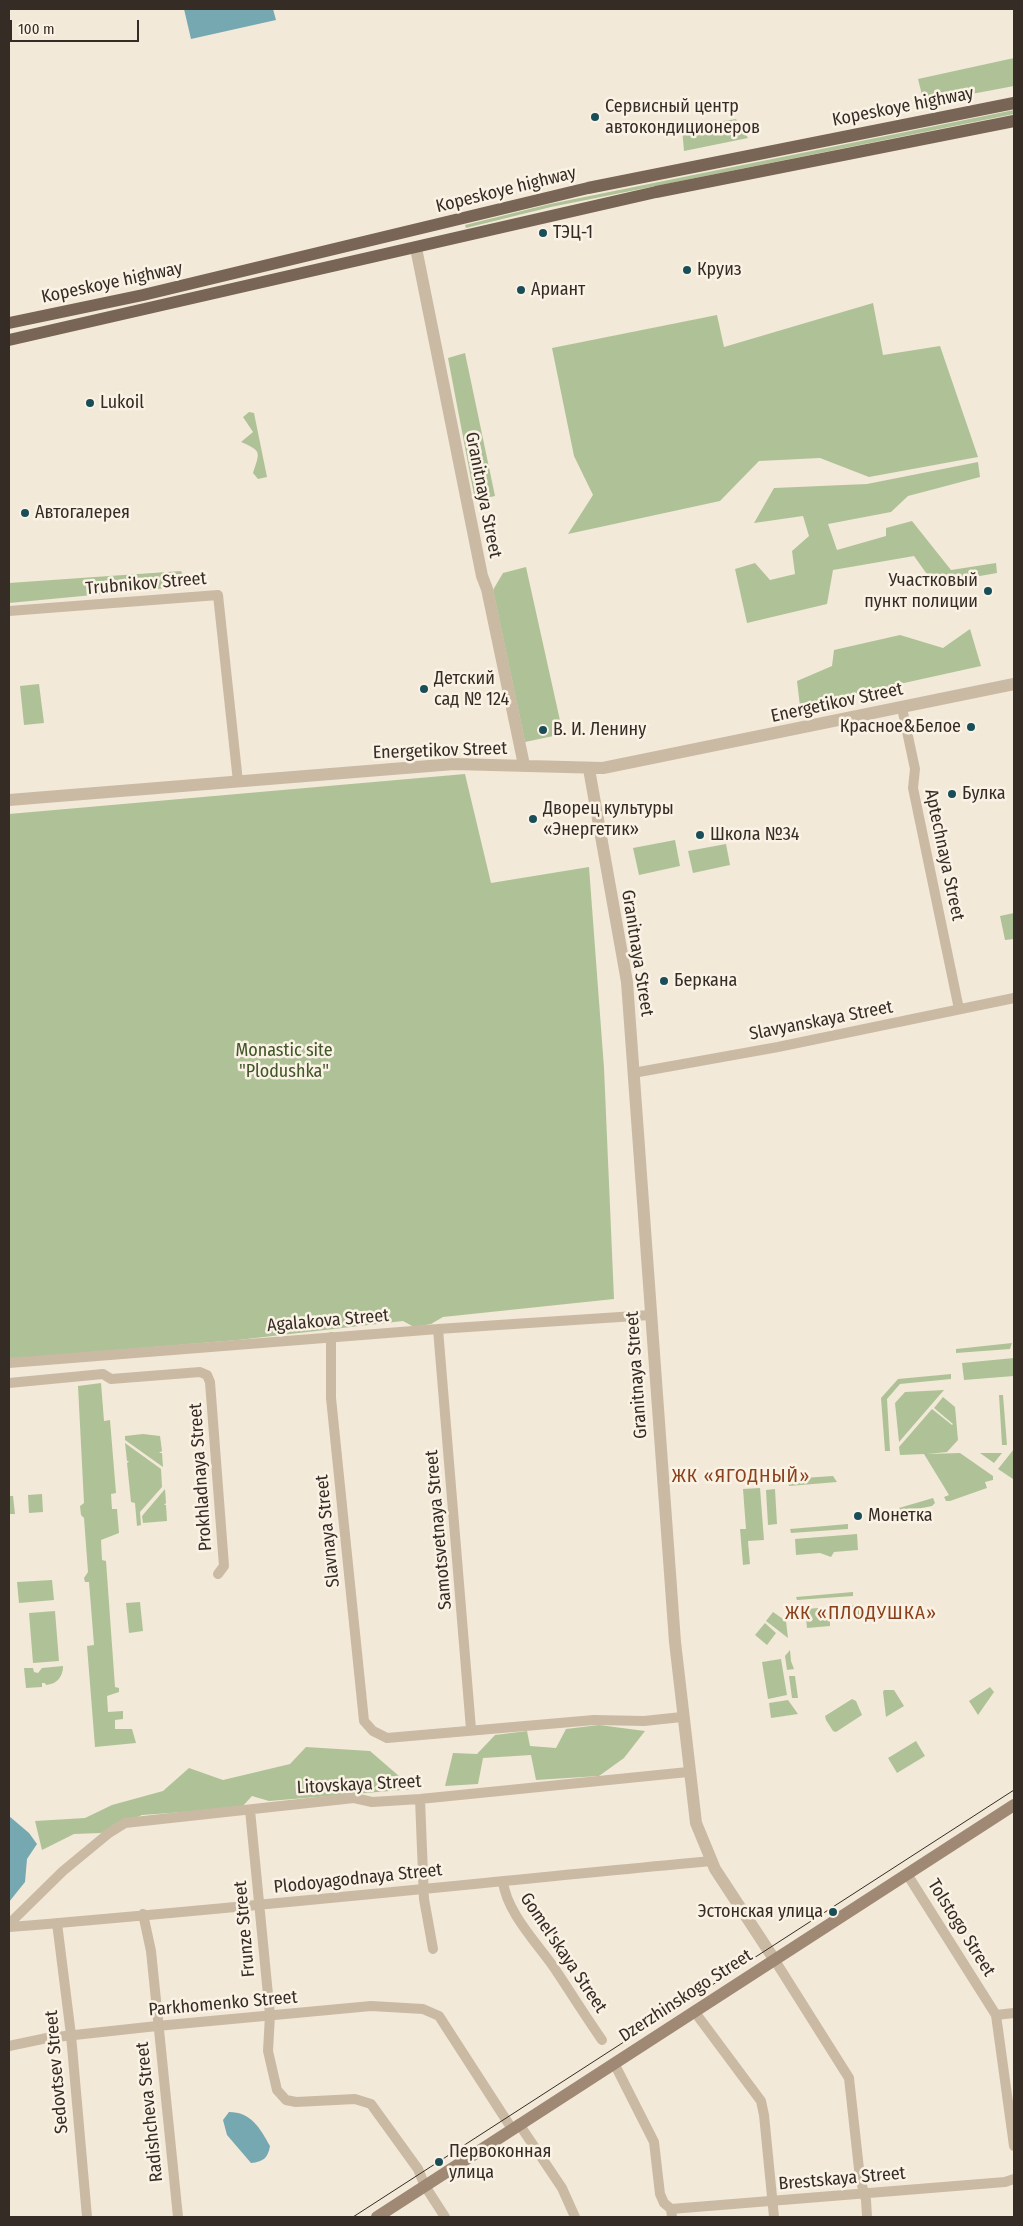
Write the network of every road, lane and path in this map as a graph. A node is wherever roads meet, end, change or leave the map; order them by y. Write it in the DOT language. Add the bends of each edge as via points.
graph roads {
  1 [pos="1014,103"];
  2 [pos="1014,121"];
  3 [pos="412,231"];
  4 [pos="416,248"];
  5 [pos="9,324"];
  6 [pos="9,340"];
  7 [pos="9,611"];
  8 [pos="1014,684"];
  9 [pos="902,708"];
  10 [pos="524,765"];
  11 [pos="589,769"];
  12 [pos="238,782"];
  13 [pos="9,800"];
  14 [pos="1014,998"];
  15 [pos="959,1009"];
  16 [pos="633,1073"];
  17 [pos="650,1315"];
  18 [pos="438,1328"];
  19 [pos="331,1337"];
  20 [pos="9,1363"];
  21 [pos="9,1383"];
  22 [pos="218,1574"];
  23 [pos="682,1718"];
  24 [pos="471,1729"];
  25 [pos="688,1772"];
  26 [pos="420,1798"];
  27 [pos="1014,1805"];
  28 [pos="250,1810"];
  29 [pos="711,1861"];
  30 [pos="907,1874"];
  31 [pos="503,1881"];
  32 [pos="423,1889"];
  33 [pos="260,1906"];
  34 [pos="143,1914"];
  35 [pos="57,1923"];
  36 [pos="9,1924"];
  37 [pos="9,1927"];
  38 [pos="433,1949"];
  39 [pos="774,1959"];
  40 [pos="694,2011"];
  41 [pos="1014,2013"];
  42 [pos="270,2015"];
  43 [pos="996,2015"];
  44 [pos="157,2026"];
  45 [pos="71,2036"];
  46 [pos="602,2040"];
  47 [pos="9,2046"];
  48 [pos="614,2063"];
  49 [pos="516,2127"];
  50 [pos="1014,2146"];
  51 [pos="1014,2179"];
  52 [pos="425,2186"];
  53 [pos="864,2193"];
  54 [pos="772,2201"];
  55 [pos="672,2213"];
  56 [pos="87,2217"];
  57 [pos="178,2217"];
  58 [pos="377,2217"];
  59 [pos="445,2217"];
  60 [pos="575,2217"];
  61 [pos="774,2217"];
  62 [pos="867,2217"];
  1 -- 3 [label="main road, Kopeskoye highway" via="588,188"];
  2 -- 4 [label="main road, Kopeskoye highway" via="656,192"];
  3 -- 4 [label="main road, Granitnaya Street"];
  3 -- 5 [label="main road, Kopeskoye highway"];
  4 -- 6 [label="main road, Kopeskoye highway"];
  4 -- 10 [label="street, Granitnaya Street" via="478,559"];
  7 -- 12 [label="street, Trubnikov Street" via="218,595"];
  8 -- 9 [label="street, Energetikov Street"];
  9 -- 11 [label="street, Energetikov Street"];
  9 -- 15 [label="street, Aptechnaya Street" via="915,769 913,788"];
  10 -- 11 [label="street, Energetikov Street"];
  10 -- 12 [label="street, Energetikov Street" via="454,764"];
  11 -- 16 [label="street, Granitnaya Street" via="628,982"];
  12 -- 13 [label="street, Energetikov Street"];
  14 -- 15 [label="street, Slavyanskaya Street"];
  15 -- 16 [label="street, Slavyanskaya Street"];
  16 -- 17 [label="street, Granitnaya Street"];
  17 -- 18 [label="street, Agalakova Street"];
  17 -- 23 [label="street, Granitnaya Street"];
  18 -- 19 [label="street, Agalakova Street"];
  18 -- 24 [label="street, Samotsvetnaya Street"];
  19 -- 20 [label="street, Agalakova Street"];
  19 -- 24 [label="street, Slavnaya Street" via="331,1398 364,1720 373,1731 386,1738"];
  21 -- 22 [label="street, Prokhladnaya Street" via="103,1374 110,1379 200,1372 207,1375 224,1566"];
  23 -- 24 [label="street" via="594,1720"];
  23 -- 25 [label="street, Granitnaya Street"];
  25 -- 26 [label="street, Litovskaya Street"];
  25 -- 29 [label="street, Granitnaya Street" via="696,1823"];
  26 -- 28 [label="street, Litovskaya Street" via="372,1802 354,1798"];
  26 -- 32 [label="street"];
  27 -- 30 [label="main road, Dzerzhinskogo Street"];
  28 -- 33 [label="street, Frunze Street"];
  28 -- 36 [label="street, Litovskaya Street" via="118,1826 64,1871"];
  29 -- 31 [label="street, Plodoyagodnaya Street"];
  29 -- 39 [label="street, Granitnaya Street"];
  30 -- 39 [label="main road, Dzerzhinskogo Street"];
  30 -- 43 [label="street, Tolstogo Street"];
  31 -- 32 [label="street, Plodoyagodnaya Street"];
  31 -- 46 [label="street, Gomel'skaya Street" via="507,1900"];
  32 -- 33 [label="street, Plodoyagodnaya Street"];
  32 -- 38 [label="street"];
  33 -- 34 [label="street, Plodoyagodnaya Street"];
  33 -- 42 [label="street, Frunze Street"];
  34 -- 35 [label="street, Plodoyagodnaya Street"];
  34 -- 44 [label="street, Radishcheva Street" via="151,1951"];
  35 -- 37 [label="street, Plodoyagodnaya Street"];
  35 -- 45 [label="street, Sedovtsev Street"];
  39 -- 40 [label="main road, Dzerzhinskogo Street"];
  39 -- 53 [label="street" via="849,2078"];
  40 -- 48 [label="main road, Dzerzhinskogo Street"];
  40 -- 54 [label="street" via="761,2101"];
  41 -- 43 [label="street"];
  42 -- 44 [label="street, Parkhomenko Street"];
  42 -- 49 [label="street, Parkhomenko Street" via="371,2006 423,2009 439,2016"];
  42 -- 52 [label="street, Frunze Street" via="268,2051 277,2090 286,2100 306,2103 366,2101 400,2142"];
  43 -- 50 [label="street, Tolstogo Street"];
  44 -- 45 [label="street, Parkhomenko Street"];
  44 -- 57 [label="street, Radishcheva Street"];
  45 -- 47 [label="street, Parkhomenko Street"];
  45 -- 56 [label="street, Sedovtsev Street"];
  48 -- 49 [label="main road, Dzerzhinskogo Street"];
  48 -- 55 [label="street" via="654,2142 660,2194"];
  49 -- 52 [label="main road, Dzerzhinskogo Street"];
  49 -- 60 [label="street" via="562,2188"];
  51 -- 53 [label="street, Brestskaya Street"];
  52 -- 58 [label="main road, Dzerzhinskogo Street"];
  52 -- 59 [label="street"];
  53 -- 54 [label="street, Brestskaya Street"];
  53 -- 62 [label="street"];
  54 -- 55 [label="street, Brestskaya Street"];
  54 -- 61 [label="street"];
}
